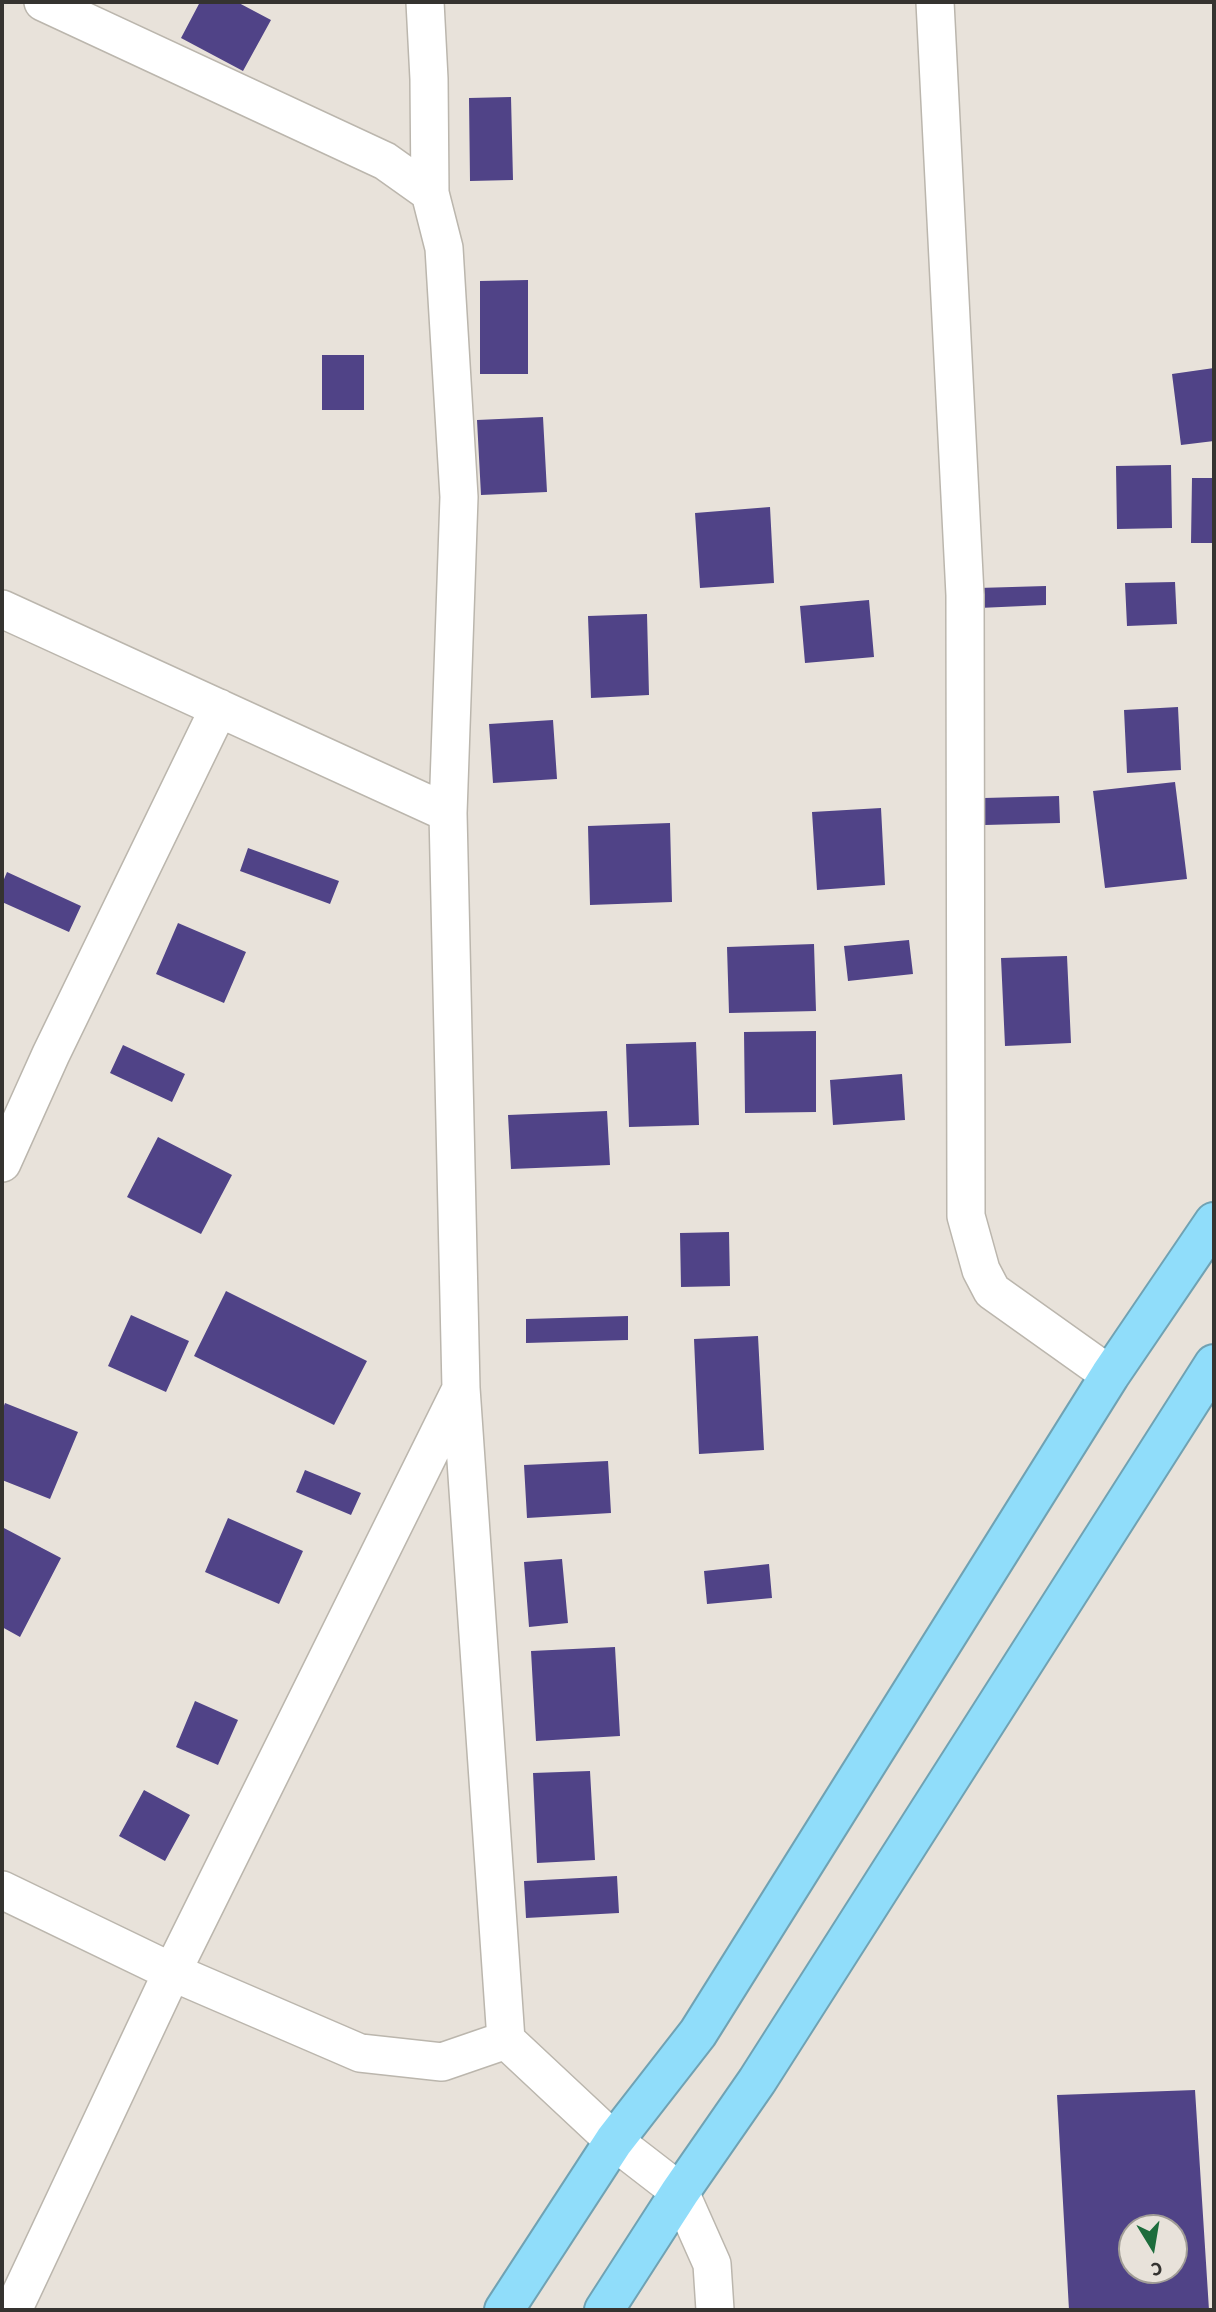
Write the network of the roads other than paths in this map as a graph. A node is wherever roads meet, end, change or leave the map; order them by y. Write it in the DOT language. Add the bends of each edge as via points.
graph roads {
  1 [pos="43,2"];
  2 [pos="425,2"];
  3 [pos="936,2"];
  4 [pos="430,193"];
  5 [pos="2,609"];
  6 [pos="219,708"];
  7 [pos="449,813"];
  8 [pos="2,1163"];
  9 [pos="1214,1222"];
  10 [pos="1214,1364"];
  11 [pos="1110,1375"];
  12 [pos="461,1388"];
  13 [pos="2,1890"];
  14 [pos="172,1972"];
  15 [pos="506,2040"];
  16 [pos="614,2141"];
  17 [pos="680,2192"];
  18 [pos="13,2310"];
  19 [pos="504,2310"];
  20 [pos="604,2310"];
  21 [pos="715,2310"];
  1 -- 4 [label="street" via="385,161"];
  2 -- 4 [label="street"];
  3 -- 11 [label="street" via="965,596 966,1216 981,1270 992,1291"];
  4 -- 7 [label="street" via="444,248 459,497"];
  5 -- 6 [label="street"];
  6 -- 7 [label="street"];
  6 -- 8 [label="street"];
  7 -- 12 [label="street"];
  9 -- 11 [label="highway"];
  10 -- 17 [label="highway" via="757,2081"];
  11 -- 16 [label="highway" via="698,2033"];
  12 -- 14 [label="street"];
  12 -- 15 [label="street"];
  13 -- 14 [label="street"];
  14 -- 15 [label="street" via="360,2053 442,2062"];
  14 -- 18 [label="street"];
  15 -- 16 [label="street"];
  16 -- 17 [label="street"];
  16 -- 19 [label="highway"];
  17 -- 20 [label="highway"];
  17 -- 21 [label="street" via="712,2264"];
}
